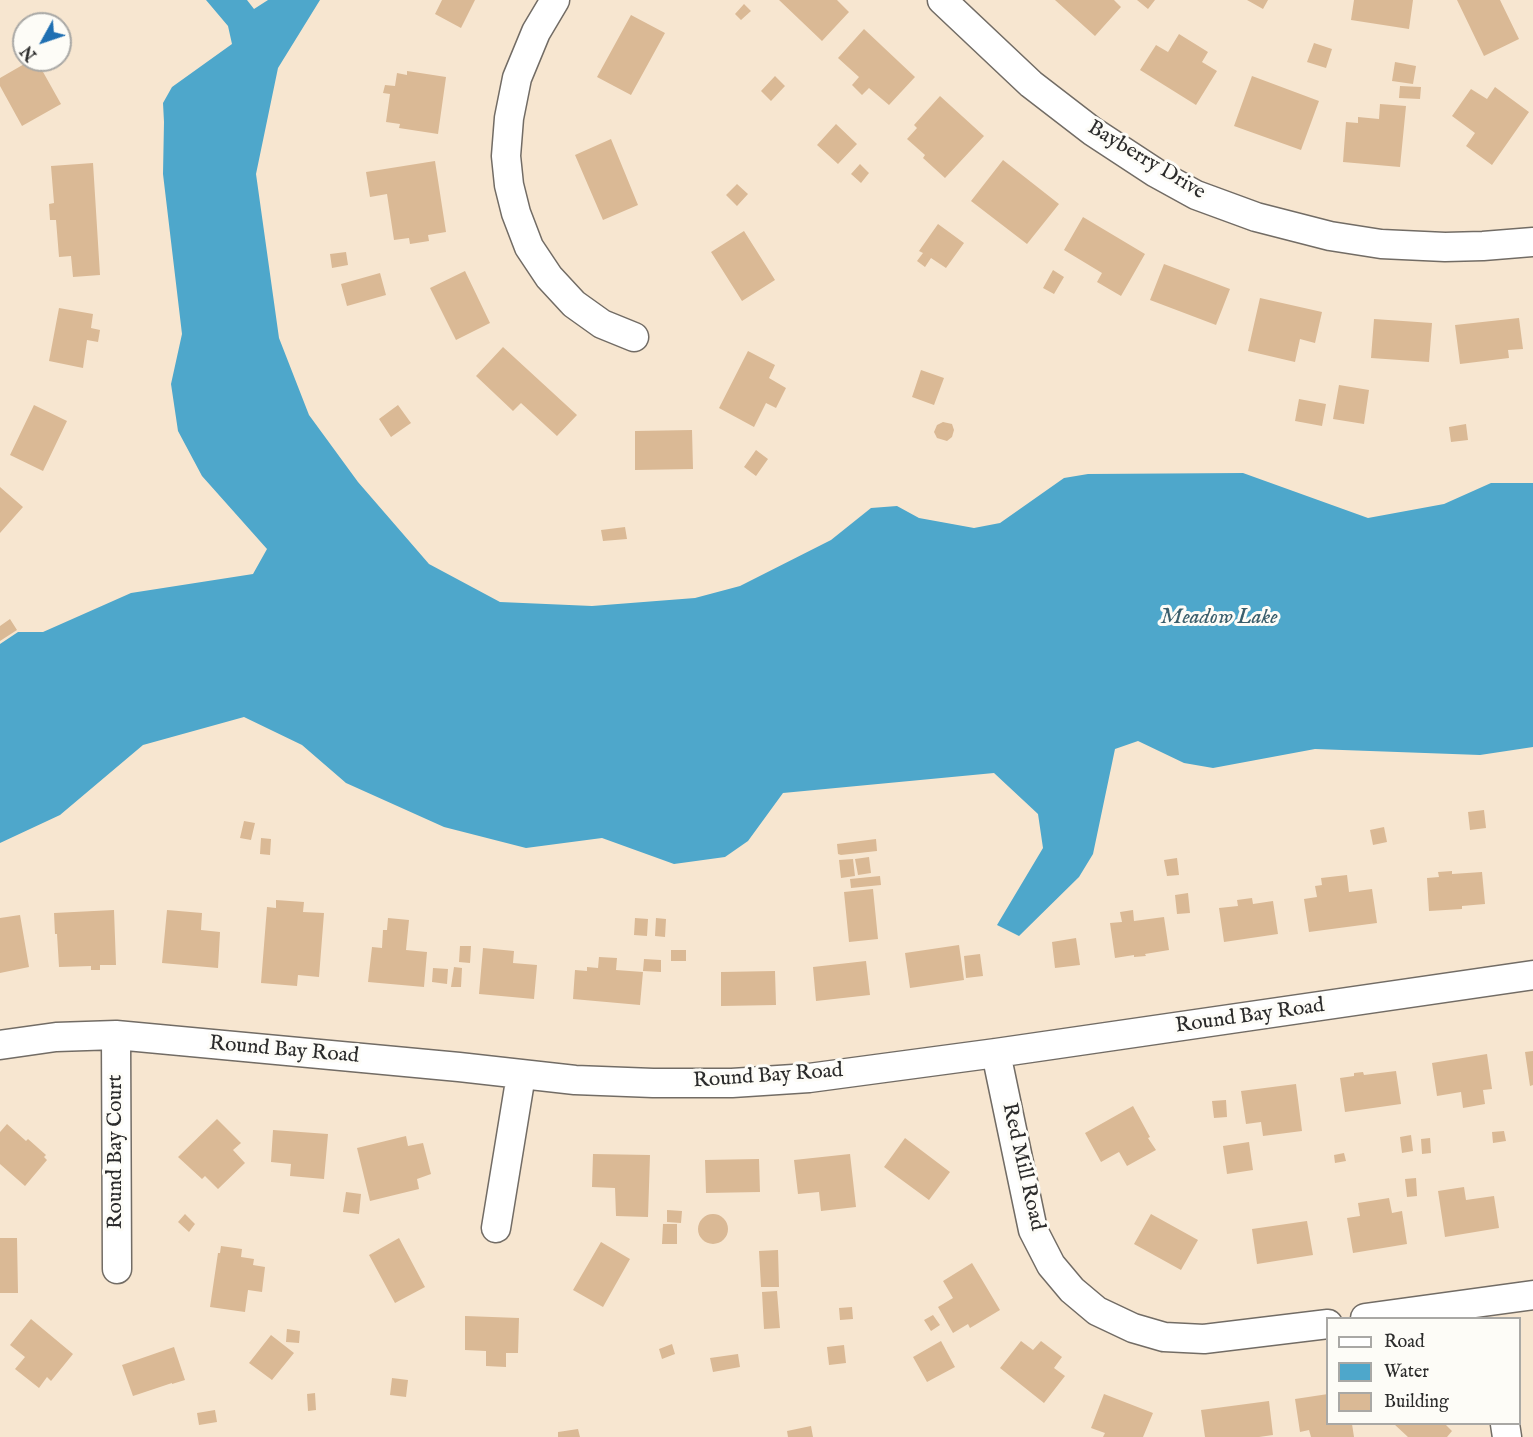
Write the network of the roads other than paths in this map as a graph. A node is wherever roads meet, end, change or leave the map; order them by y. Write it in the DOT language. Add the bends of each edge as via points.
graph roads {
  1 [pos="555,0"];
  2 [pos="942,0"];
  3 [pos="1533,242"];
  4 [pos="634,337"];
  5 [pos="1533,975"];
  6 [pos="116,1035"];
  7 [pos="0,1045"];
  8 [pos="996,1053"];
  9 [pos="521,1075"];
  10 [pos="496,1228"];
  11 [pos="117,1269"];
  12 [pos="1533,1295"];
  13 [pos="1491,1310"];
  14 [pos="1381,1317"];
  15 [pos="1326,1324"];
  1 -- 4 [label="street" via="536,32 517,78 508,118 509,185 530,247 549,277 574,304 602,324"];
  2 -- 3 [label="street, Bayberry Drive" via="1031,84 1092,131 1196,195 1256,218 1381,244 1445,247"];
  5 -- 8 [label="street, Round Bay Road"];
  6 -- 7 [label="street, Round Bay Road" via="56,1037"];
  6 -- 9 [label="street, Round Bay Road"];
  6 -- 11 [label="street, Round Bay Court"];
  8 -- 9 [label="street, Round Bay Road" via="809,1078 732,1083"];
  8 -- 15 [label="street, Red Mill Road" via="1033,1230 1051,1265 1072,1290 1098,1311 1164,1337 1204,1339"];
  9 -- 10 [label="street"];
  12 -- 13 [label="street"];
  13 -- 14 [label="street"];
}
